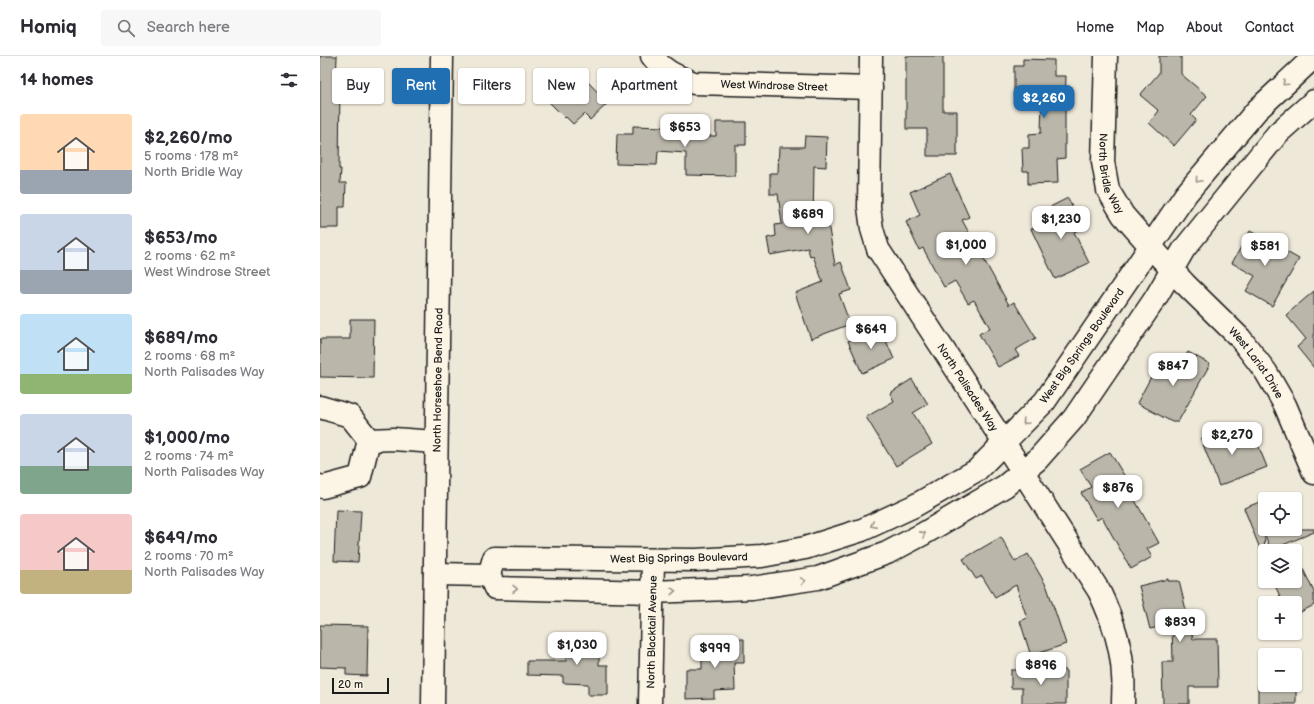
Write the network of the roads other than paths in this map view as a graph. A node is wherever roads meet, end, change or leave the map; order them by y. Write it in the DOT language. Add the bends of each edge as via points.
graph roads {
  1 [pos="442,56"];
  2 [pos="871,56"];
  3 [pos="1106,56"];
  4 [pos="1314,57"];
  5 [pos="655,60"];
  6 [pos="871,88"];
  7 [pos="1314,101"];
  8 [pos="1151,247"];
  9 [pos="1173,271"];
  10 [pos="320,407"];
  11 [pos="369,440"];
  12 [pos="436,442"];
  13 [pos="1004,443"];
  14 [pos="1023,472"];
  15 [pos="1314,473"];
  16 [pos="320,486"];
  17 [pos="653,560"];
  18 [pos="435,574"];
  19 [pos="489,575"];
  20 [pos="652,592"];
  21 [pos="426,704"];
  22 [pos="650,704"];
  23 [pos="1123,704"];
  1 -- 12 [label="street, North Horseshoe Bend Road"];
  2 -- 6 [label="street, North Palisades Way"];
  3 -- 8 [label="street, North Bridle Way" via="1104,162 1108,190 1123,215"];
  4 -- 8 [label="street, West Big Springs Boulevard, one-way" via="1257,110 1186,194"];
  5 -- 6 [label="street, West Windrose Street" via="672,75 694,83"];
  6 -- 13 [label="street, North Palisades Way" via="870,207 872,229 878,249"];
  7 -- 9 [label="street" via="1278,133 1184,249"];
  8 -- 9 [label="street, North Bridle Way"];
  8 -- 13 [label="street, West Big Springs Boulevard, one-way" via="1045,401"];
  9 -- 14 [label="street" via="1074,418"];
  9 -- 15 [label="street, West Lariat Drive" via="1240,338 1266,372 1285,405"];
  10 -- 11 [label="street" via="350,416"];
  11 -- 12 [label="street"];
  11 -- 16 [label="street" via="360,477"];
  12 -- 18 [label="street, North Horseshoe Bend Road"];
  13 -- 14 [label="street, North Palisades Way"];
  13 -- 17 [label="street, West Big Springs Boulevard, one-way" via="977,470 914,506 862,530 805,548 762,556"];
  20 -- 14 [label="street, one-way" via="752,588 818,578 887,553 1005,486"];
  14 -- 23 [label="street, North Palisades Way" via="1088,572 1108,611 1120,653"];
  17 -- 19 [label="street, West Big Springs Boulevard" via="494,558"];
  17 -- 20 [label="street, North Blacktail Avenue"];
  18 -- 19 [label="street"];
  18 -- 21 [label="street, North Horseshoe Bend Road"];
  19 -- 20 [label="street, one-way" via="495,588"];
  20 -- 22 [label="street, North Blacktail Avenue"];
}
